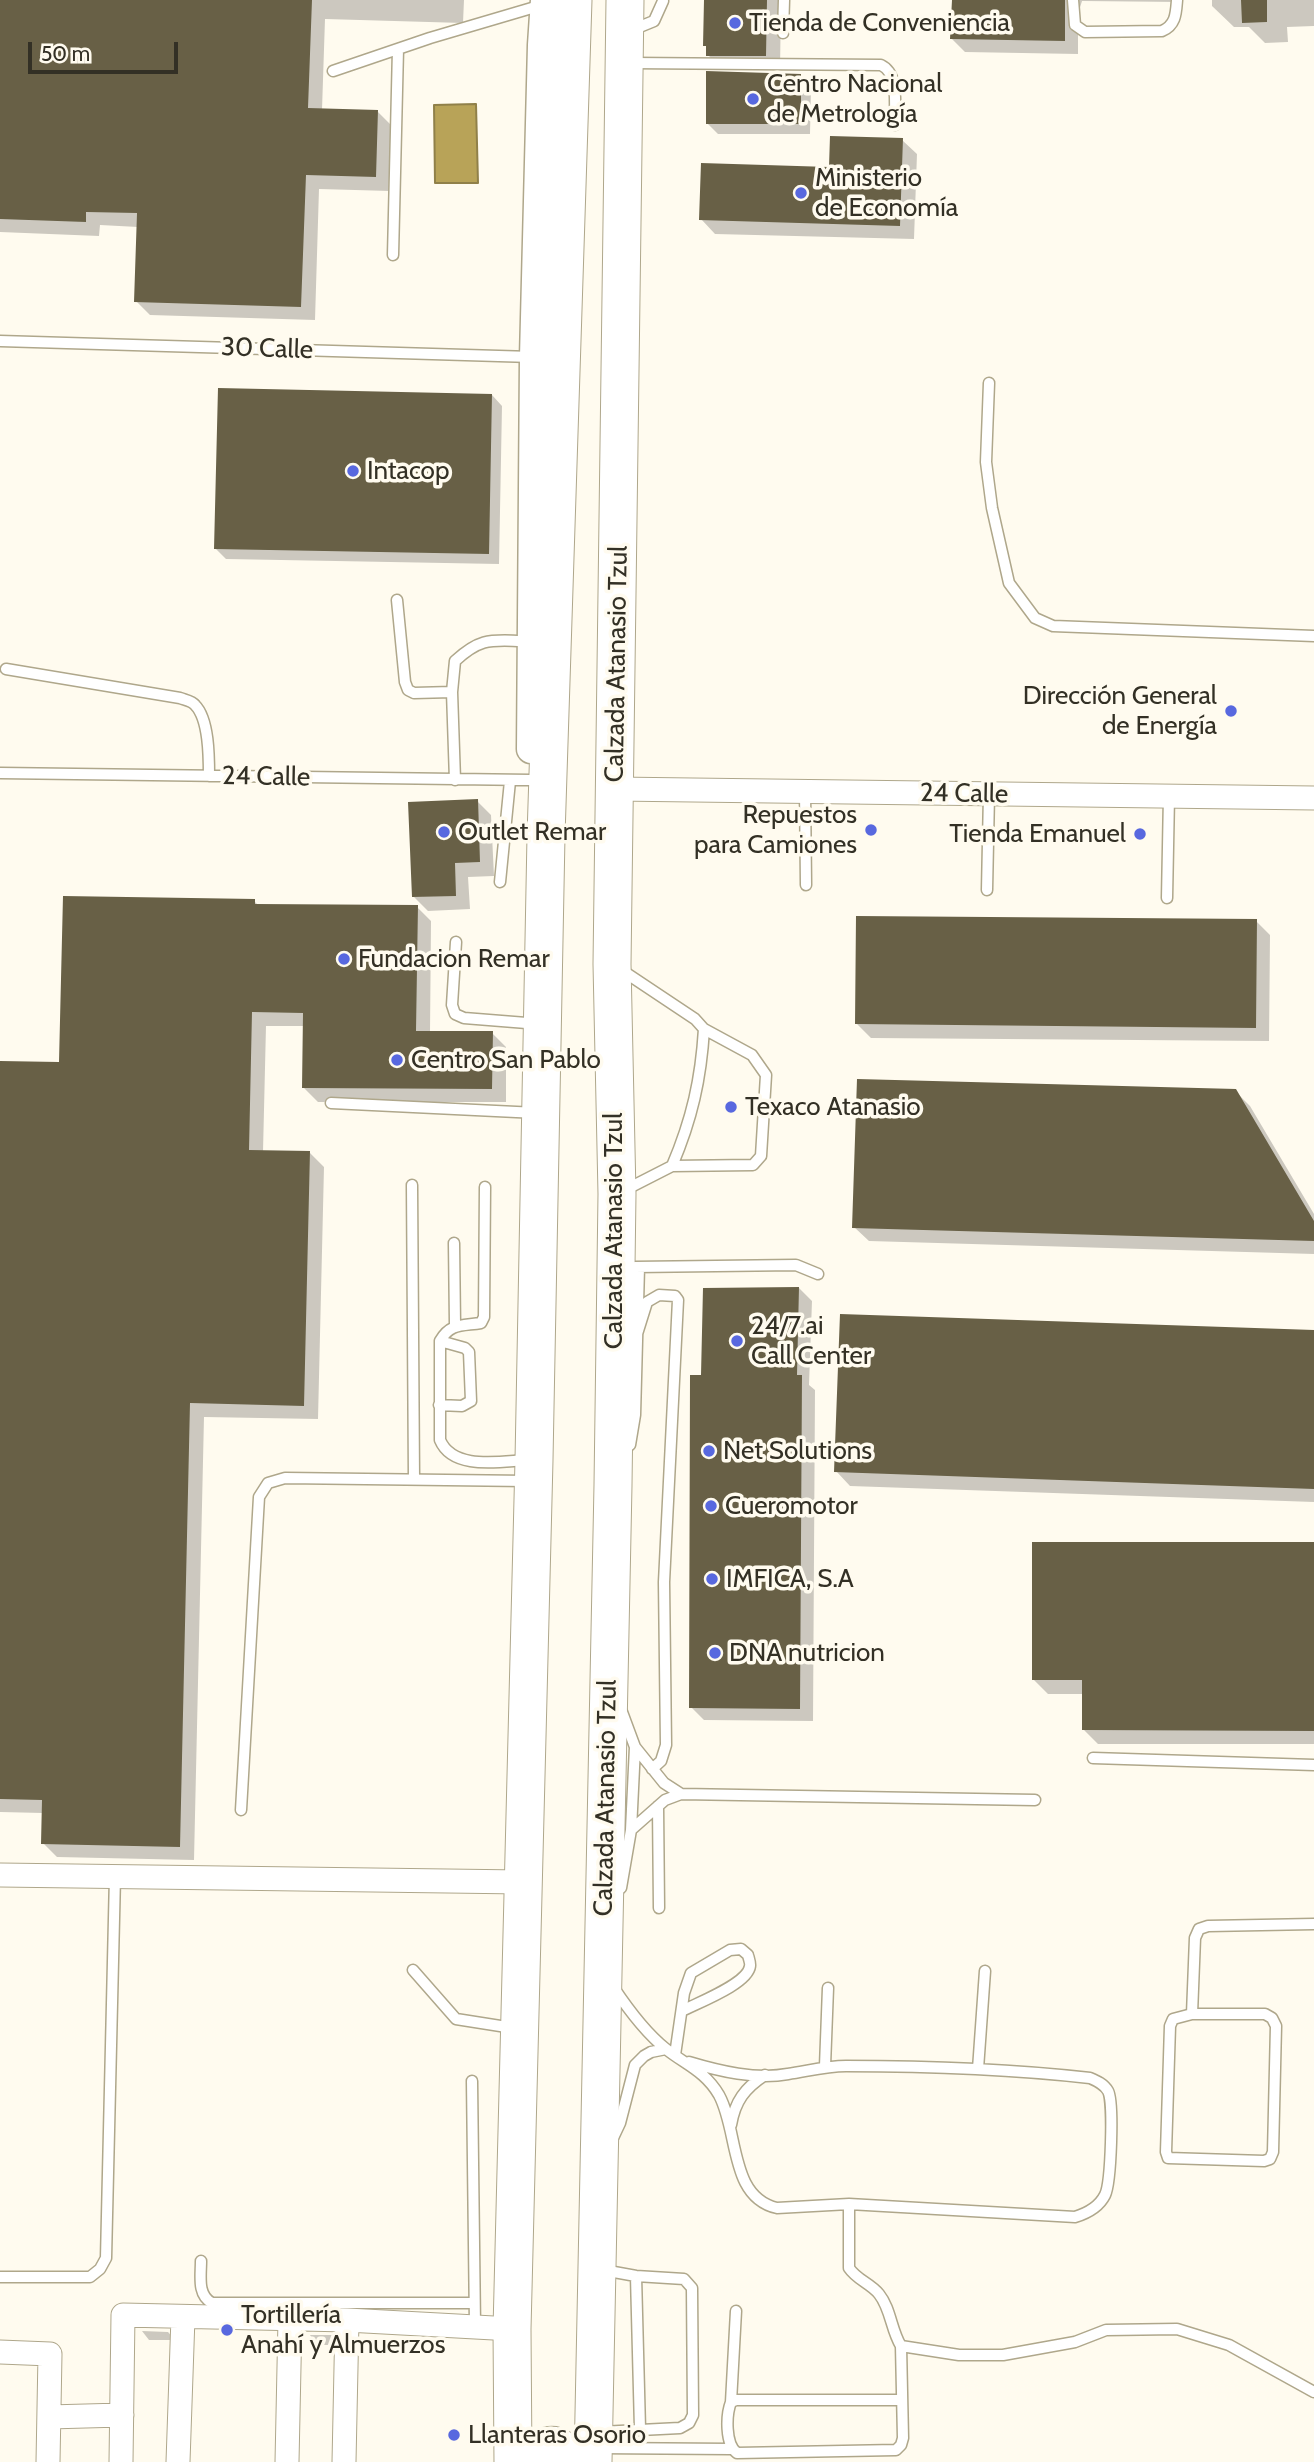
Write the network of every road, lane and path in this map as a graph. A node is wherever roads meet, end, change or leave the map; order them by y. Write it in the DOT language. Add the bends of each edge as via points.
graph roads {
  1 [pos="784,0"];
  2 [pos="1073,0"];
  3 [pos="1177,0"];
  4 [pos="554,1"];
  5 [pos="663,1"];
  6 [pos="626,32"];
  7 [pos="783,33"];
  8 [pos="398,48"];
  9 [pos="333,71"];
  10 [pos="895,125"];
  11 [pos="393,255"];
  12 [pos="0,341"];
  13 [pos="534,357"];
  14 [pos="989,383"];
  15 [pos="397,600"];
  16 [pos="1314,636"];
  17 [pos="532,640"];
  18 [pos="6,669"];
  19 [pos="452,692"];
  20 [pos="0,773"];
  21 [pos="209,776"];
  22 [pos="455,780"];
  23 [pos="521,781"];
  24 [pos="615,789"];
  25 [pos="806,791"];
  26 [pos="989,794"];
  27 [pos="1169,796"];
  28 [pos="1314,799"];
  29 [pos="545,836"];
  30 [pos="500,882"];
  31 [pos="806,885"];
  32 [pos="987,890"];
  33 [pos="1167,898"];
  34 [pos="456,942"];
  35 [pos="612,964"];
  36 [pos="541,1024"];
  37 [pos="704,1029"];
  38 [pos="331,1103"];
  39 [pos="540,1114"];
  40 [pos="672,1166"];
  41 [pos="412,1185"];
  42 [pos="485,1187"];
  43 [pos="617,1194"];
  44 [pos="454,1243"];
  45 [pos="627,1267"];
  46 [pos="818,1274"];
  47 [pos="455,1325"];
  48 [pos="637,1334"];
  49 [pos="440,1341"];
  50 [pos="439,1405"];
  51 [pos="622,1469"];
  52 [pos="534,1470"];
  53 [pos="414,1479"];
  54 [pos="608,1680"];
  55 [pos="635,1747"];
  56 [pos="1093,1758"];
  57 [pos="1314,1765"];
  58 [pos="652,1769"];
  59 [pos="681,1794"];
  60 [pos="1035,1800"];
  61 [pos="658,1806"];
  62 [pos="241,1810"];
  63 [pos="631,1830"];
  64 [pos="0,1875"];
  65 [pos="115,1876"];
  66 [pos="522,1882"];
  67 [pos="659,1908"];
  68 [pos="604,1918"];
  69 [pos="1314,1924"];
  70 [pos="413,1970"];
  71 [pos="985,1971"];
  72 [pos="603,1973"];
  73 [pos="828,1988"];
  74 [pos="682,2011"];
  75 [pos="1192,2014"];
  76 [pos="519,2029"];
  77 [pos="671,2052"];
  78 [pos="689,2062"];
  79 [pos="825,2066"];
  80 [pos="978,2069"];
  81 [pos="765,2075"];
  82 [pos="472,2081"];
  83 [pos="731,2125"];
  84 [pos="598,2168"];
  85 [pos="849,2204"];
  86 [pos="201,2261"];
  87 [pos="597,2269"];
  88 [pos="636,2276"];
  89 [pos="0,2277"];
  90 [pos="736,2311"];
  91 [pos="474,2314"];
  92 [pos="183,2317"];
  93 [pos="290,2319"];
  94 [pos="347,2320"];
  95 [pos="512,2329"];
  96 [pos="901,2346"];
  97 [pos="0,2353"];
  98 [pos="1314,2392"];
  99 [pos="902,2400"];
  100 [pos="731,2402"];
  101 [pos="122,2416"];
  102 [pos="49,2417"];
  103 [pos="640,2429"];
  104 [pos="731,2449"];
  105 [pos="587,2451"];
  106 [pos="48,2462"];
  107 [pos="121,2462"];
  108 [pos="178,2462"];
  109 [pos="287,2462"];
  110 [pos="344,2462"];
  111 [pos="513,2462"];
  112 [pos="522,2462"];
  1 -- 7 [label="lane"];
  2 -- 3 [label="lane" via="1074,25 1085,32 1163,30 1173,23"];
  4 -- 8 [label="lane"];
  4 -- 13 [label="street"];
  4 -- 29 [label="main road"];
  5 -- 6 [label="lane" via="654,21"];
  6 -- 10 [label="lane" via="887,67 893,79"];
  6 -- 24 [label="main road, Calzada Atanasio Tzul"];
  8 -- 9 [label="lane"];
  8 -- 11 [label="lane"];
  12 -- 13 [label="lane, 30 Calle"];
  13 -- 17 [label="street"];
  14 -- 16 [label="lane" via="986,462 992,508 1009,583 1035,618 1053,626"];
  15 -- 19 [label="lane" via="408,690"];
  17 -- 19 [label="lane" via="471,646 455,660"];
  17 -- 23 [label="street"];
  18 -- 21 [label="lane" via="194,704 208,743"];
  19 -- 22 [label="lane"];
  20 -- 21 [label="lane, 24 Calle"];
  21 -- 22 [label="lane, 24 Calle"];
  22 -- 23 [label="lane, 24 Calle"];
  23 -- 29 [label="street"];
  23 -- 30 [label="lane"];
  24 -- 25 [label="street, 24 Calle"];
  24 -- 35 [label="main road, Calzada Atanasio Tzul"];
  25 -- 26 [label="street, 24 Calle"];
  25 -- 31 [label="lane"];
  26 -- 27 [label="street, 24 Calle"];
  26 -- 32 [label="lane"];
  27 -- 28 [label="street, 24 Calle"];
  27 -- 33 [label="lane"];
  29 -- 36 [label="main road"];
  34 -- 36 [label="lane" via="455,1014"];
  35 -- 37 [label="lane"];
  35 -- 43 [label="main road, Calzada Atanasio Tzul"];
  36 -- 39 [label="main road"];
  37 -- 40 [label="lane" via="702,1069"];
  37 -- 40 [label="lane" via="752,1055 766,1075 761,1156 753,1165"];
  38 -- 39 [label="lane"];
  39 -- 52 [label="main road"];
  40 -- 43 [label="lane"];
  41 -- 53 [label="lane"];
  42 -- 47 [label="lane" via="484,1317 481,1323"];
  43 -- 45 [label="main road, Calzada Atanasio Tzul"];
  44 -- 47 [label="lane"];
  45 -- 46 [label="lane" via="796,1265"];
  45 -- 48 [label="lane"];
  45 -- 51 [label="main road, Calzada Atanasio Tzul"];
  47 -- 49 [label="lane"];
  48 -- 51 [label="lane" via="635,1415"];
  48 -- 58 [label="lane" via="646,1302 659,1295 675,1296 664,1582 666,1745 661,1761"];
  49 -- 50 [label="lane"];
  49 -- 50 [label="lane" via="469,1352 471,1402"];
  50 -- 52 [label="lane" via="440,1440 449,1452 466,1461"];
  51 -- 54 [label="main road, Calzada Atanasio Tzul"];
  52 -- 53 [label="lane"];
  52 -- 66 [label="main road"];
  53 -- 62 [label="lane" via="285,1478 268,1483 259,1497"];
  54 -- 55 [label="lane"];
  54 -- 68 [label="main road, Calzada Atanasio Tzul"];
  55 -- 58 [label="lane"];
  55 -- 63 [label="lane"];
  56 -- 57 [label="lane"];
  58 -- 59 [label="lane"];
  59 -- 60 [label="lane"];
  59 -- 61 [label="lane"];
  61 -- 63 [label="lane"];
  61 -- 67 [label="lane"];
  63 -- 68 [label="lane" via="622,1887"];
  64 -- 65 [label="street"];
  65 -- 66 [label="street"];
  65 -- 89 [label="lane" via="106,2258 90,2277"];
  66 -- 76 [label="main road"];
  68 -- 72 [label="main road, Calzada Atanasio Tzul"];
  69 -- 75 [label="lane" via="1199,1929"];
  70 -- 76 [label="lane" via="456,2019"];
  71 -- 80 [label="lane"];
  72 -- 77 [label="lane" via="624,2003"];
  72 -- 84 [label="main road, Calzada Atanasio Tzul"];
  73 -- 79 [label="lane"];
  74 -- 74 [label="lane" via="691,1973 730,1950 741,1949 748,1955 751,1965 737,1983"];
  74 -- 77 [label="lane"];
  75 -- 75 [label="lane" via="1172,2019 1170,2026 1168,2158 1270,2159 1276,2026 1272,2018 1265,2014"];
  76 -- 95 [label="main road"];
  77 -- 78 [label="lane"];
  77 -- 84 [label="lane" via="651,2052 635,2065 620,2123"];
  78 -- 81 [label="lane"];
  78 -- 83 [label="lane" via="718,2093"];
  79 -- 80 [label="lane"];
  79 -- 81 [label="lane"];
  80 -- 85 [label="lane" via="1090,2078 1103,2085 1112,2105 1108,2185 1100,2204 1084,2214 1066,2217"];
  81 -- 83 [label="lane" via="734,2106"];
  82 -- 91 [label="lane"];
  83 -- 85 [label="lane" via="743,2179 761,2202 777,2208"];
  84 -- 87 [label="main road, Calzada Atanasio Tzul"];
  85 -- 96 [label="lane" via="849,2268 879,2294"];
  86 -- 91 [label="lane" via="202,2293 212,2303"];
  87 -- 88 [label="lane"];
  87 -- 105 [label="main road, Calzada Atanasio Tzul"];
  88 -- 103 [label="lane"];
  88 -- 103 [label="lane" via="684,2279 693,2298 693,2415 680,2428"];
  90 -- 100 [label="lane"];
  91 -- 94 [label="street"];
  91 -- 95 [label="street"];
  92 -- 93 [label="street"];
  92 -- 101 [label="street" via="123,2315"];
  92 -- 108 [label="street"];
  93 -- 94 [label="street"];
  93 -- 109 [label="street"];
  94 -- 110 [label="street"];
  95 -- 111 [label="main road"];
  96 -- 98 [label="lane" via="959,2355 1003,2355 1075,2342 1106,2330 1177,2329 1229,2345"];
  96 -- 99 [label="lane"];
  97 -- 102 [label="street" via="50,2354"];
  99 -- 100 [label="lane"];
  99 -- 104 [label="lane" via="903,2438 896,2450 737,2453"];
  100 -- 104 [label="lane"];
  101 -- 102 [label="street"];
  101 -- 107 [label="street"];
  102 -- 106 [label="street"];
  103 -- 105 [label="lane"];
  104 -- 105 [label="lane" via="644,2446"];
  105 -- 112 [label="main road" via="566,2454 548,2445"];
}
